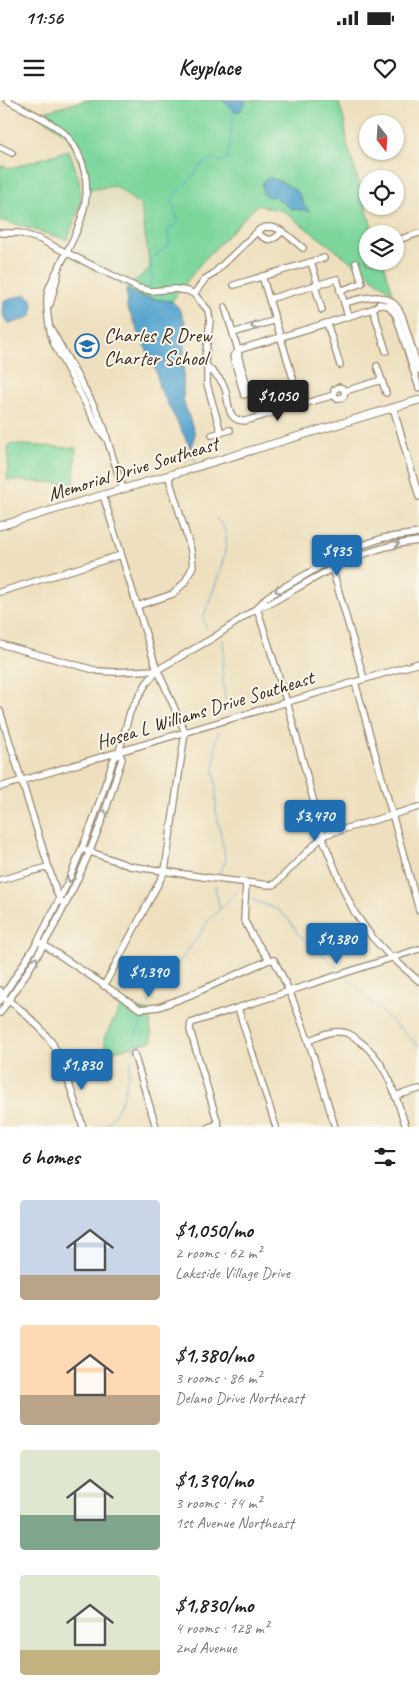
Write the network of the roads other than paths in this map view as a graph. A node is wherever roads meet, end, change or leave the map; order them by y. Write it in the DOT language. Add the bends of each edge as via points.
graph roads {
  1 [pos="7,100"];
  2 [pos="0,147"];
  3 [pos="12,153"];
  4 [pos="282,231"];
  5 [pos="257,232"];
  6 [pos="0,233"];
  7 [pos="419,233"];
  8 [pos="404,238"];
  9 [pos="303,248"];
  10 [pos="65,253"];
  11 [pos="324,258"];
  12 [pos="310,262"];
  13 [pos="356,263"];
  14 [pos="262,276"];
  15 [pos="234,285"];
  16 [pos="316,285"];
  17 [pos="340,291"];
  18 [pos="194,294"];
  19 [pos="269,299"];
  20 [pos="379,301"];
  21 [pos="344,303"];
  22 [pos="225,307"];
  23 [pos="373,309"];
  24 [pos="322,310"];
  25 [pos="348,316"];
  26 [pos="276,320"];
  27 [pos="327,323"];
  28 [pos="233,333"];
  29 [pos="281,337"];
  30 [pos="238,351"];
  31 [pos="386,351"];
  32 [pos="340,365"];
  33 [pos="207,366"];
  34 [pos="377,366"];
  35 [pos="419,371"];
  36 [pos="293,378"];
  37 [pos="220,380"];
  38 [pos="382,380"];
  39 [pos="207,384"];
  40 [pos="419,388"];
  41 [pos="386,393"];
  42 [pos="244,395"];
  43 [pos="419,400"];
  44 [pos="393,407"];
  45 [pos="230,430"];
  46 [pos="221,432"];
  47 [pos="212,435"];
  48 [pos="168,475"];
  49 [pos="123,489"];
  50 [pos="103,495"];
  51 [pos="419,497"];
  52 [pos="0,526"];
  53 [pos="419,533"];
  54 [pos="419,540"];
  55 [pos="121,555"];
  56 [pos="332,568"];
  57 [pos="0,592"];
  58 [pos="138,606"];
  59 [pos="257,608"];
  60 [pos="0,644"];
  61 [pos="419,663"];
  62 [pos="157,670"];
  63 [pos="140,671"];
  64 [pos="364,679"];
  65 [pos="355,682"];
  66 [pos="146,684"];
  67 [pos="286,702"];
  68 [pos="0,711"];
  69 [pos="185,732"];
  70 [pos="119,752"];
  71 [pos="22,781"];
  72 [pos="0,788"];
  73 [pos="419,807"];
  74 [pos="393,816"];
  75 [pos="324,835"];
  76 [pos="82,849"];
  77 [pos="90,852"];
  78 [pos="48,867"];
  79 [pos="165,871"];
  80 [pos="0,880"];
  81 [pos="246,883"];
  82 [pos="60,900"];
  83 [pos="66,904"];
  84 [pos="419,910"];
  85 [pos="38,941"];
  86 [pos="44,945"];
  87 [pos="419,949"];
  88 [pos="391,956"];
  89 [pos="269,960"];
  90 [pos="419,981"];
  91 [pos="104,986"];
  92 [pos="289,992"];
  93 [pos="2,996"];
  94 [pos="238,1008"];
  95 [pos="0,1012"];
  96 [pos="308,1041"];
  97 [pos="134,1054"];
  98 [pos="419,1089"];
  99 [pos="395,1096"];
  100 [pos="219,1126"];
  101 [pos="83,1127"];
  102 [pos="156,1127"];
  103 [pos="209,1127"];
  104 [pos="276,1127"];
  105 [pos="335,1127"];
  106 [pos="406,1127"];
  1 -- 10 [label="street" via="66,135 79,157 86,180 86,205"];
  2 -- 3 [label="street"];
  4 -- 5 [label="street" via="269,226"];
  4 -- 5 [label="street" via="269,240"];
  4 -- 9 [label="street"];
  5 -- 18 [label="street" via="205,279"];
  6 -- 10 [label="street" via="24,234"];
  7 -- 8 [label="street"];
  10 -- 18 [label="street" via="138,288 150,291 181,289"];
  10 -- 49 [label="street" via="48,311 50,329 105,430"];
  11 -- 12 [label="street"];
  12 -- 14 [label="street"];
  12 -- 16 [label="street"];
  13 -- 17 [label="street" via="362,283"];
  14 -- 15 [label="street"];
  14 -- 19 [label="street"];
  16 -- 17 [label="street" via="337,279"];
  16 -- 19 [label="street"];
  16 -- 24 [label="street"];
  17 -- 21 [label="street"];
  18 -- 33 [label="street" via="210,315"];
  19 -- 26 [label="street"];
  20 -- 21 [label="street" via="365,298"];
  20 -- 23 [label="street"];
  20 -- 35 [label="street" via="387,298 399,308"];
  20 -- 40 [label="street" via="396,315"];
  21 -- 25 [label="street"];
  22 -- 28 [label="street"];
  23 -- 25 [label="street"];
  23 -- 31 [label="street"];
  25 -- 27 [label="street"];
  26 -- 28 [label="street, one-way"];
  26 -- 29 [label="street"];
  27 -- 29 [label="street"];
  27 -- 32 [label="street"];
  28 -- 30 [label="street"];
  29 -- 30 [label="street"];
  29 -- 36 [label="street"];
  30 -- 42 [label="street" via="249,393"];
  33 -- 37 [label="street"];
  33 -- 39 [label="street"];
  34 -- 38 [label="street"];
  37 -- 38 [label="street" via="226,391 228,410 240,421 245,421 334,394 341,398 345,391"];
  37 -- 39 [label="street"];
  38 -- 41 [label="street"];
  39 -- 46 [label="street"];
  43 -- 44 [label="main road, Memorial Drive Southeast"];
  44 -- 48 [label="main road, Memorial Drive Southeast"];
  44 -- 51 [label="street"];
  45 -- 46 [label="street"];
  46 -- 47 [label="street"];
  48 -- 49 [label="main road, Memorial Drive Southeast"];
  48 -- 58 [label="street" via="193,566 173,594"];
  49 -- 50 [label="main road, Memorial Drive Southeast"];
  50 -- 52 [label="main road, Memorial Drive Southeast"];
  50 -- 55 [label="street"];
  53 -- 59 [label="street, one-way" via="383,538 343,553 266,597"];
  56 -- 54 [label="street, one-way" via="362,553"];
  55 -- 57 [label="street"];
  55 -- 58 [label="street"];
  56 -- 59 [label="street"];
  56 -- 64 [label="street"];
  58 -- 62 [label="street"];
  59 -- 62 [label="street"];
  59 -- 67 [label="street"];
  60 -- 63 [label="street" via="98,671"];
  61 -- 64 [label="street, Hosea L Williams Drive Southeast"];
  62 -- 63 [label="street"];
  62 -- 66 [label="street"];
  62 -- 69 [label="street"];
  63 -- 66 [label="street"];
  64 -- 65 [label="street, Hosea L Williams Drive Southeast"];
  65 -- 67 [label="street, Hosea L Williams Drive Southeast"];
  65 -- 74 [label="street"];
  66 -- 70 [label="street" via="130,712"];
  67 -- 69 [label="street, Hosea L Williams Drive Southeast"];
  67 -- 75 [label="street"];
  68 -- 71 [label="street"];
  69 -- 70 [label="street, Hosea L Williams Drive Southeast"];
  69 -- 79 [label="street"];
  70 -- 71 [label="street, Hosea L Williams Drive Southeast"];
  70 -- 76 [label="street" via="112,761"];
  77 -- 70 [label="street, one-way" via="122,759"];
  71 -- 72 [label="street, Hosea L Williams Drive Southeast"];
  71 -- 78 [label="street"];
  73 -- 74 [label="street"];
  74 -- 75 [label="street"];
  74 -- 84 [label="street"];
  75 -- 81 [label="street" via="275,884"];
  75 -- 88 [label="street" via="328,853 355,913"];
  76 -- 77 [label="street"];
  76 -- 82 [label="street, one-way"];
  77 -- 79 [label="street" via="130,866"];
  77 -- 83 [label="street"];
  78 -- 80 [label="street"];
  78 -- 82 [label="street"];
  79 -- 81 [label="street"];
  79 -- 91 [label="street"];
  81 -- 89 [label="street" via="244,920"];
  82 -- 83 [label="street"];
  82 -- 85 [label="street"];
  83 -- 86 [label="street"];
  85 -- 86 [label="street"];
  85 -- 93 [label="street"];
  86 -- 91 [label="street"];
  93 -- 86 [label="street, one-way"];
  87 -- 88 [label="street"];
  88 -- 90 [label="street"];
  88 -- 92 [label="street"];
  89 -- 91 [label="street" via="159,1007 134,1007"];
  89 -- 92 [label="street" via="274,960"];
  92 -- 94 [label="street"];
  92 -- 96 [label="street"];
  93 -- 95 [label="street"];
  93 -- 101 [label="street" via="48,1036 62,1063"];
  94 -- 100 [label="street" via="191,1023 190,1030"];
  94 -- 104 [label="street"];
  96 -- 99 [label="street" via="339,1031 349,1034 380,1060"];
  96 -- 105 [label="street"];
  97 -- 102 [label="street"];
  98 -- 99 [label="street"];
  99 -- 106 [label="street"];
  100 -- 103 [label="street"];
}
